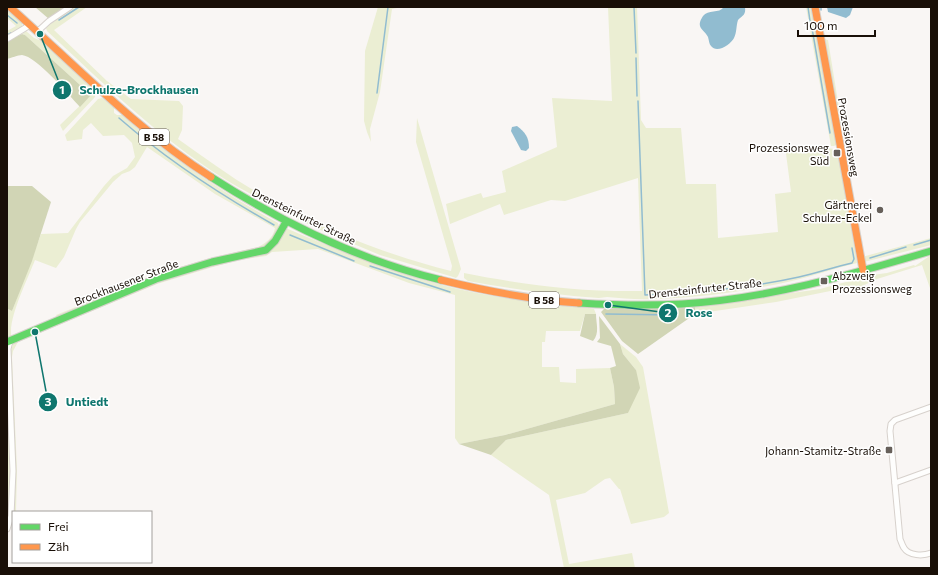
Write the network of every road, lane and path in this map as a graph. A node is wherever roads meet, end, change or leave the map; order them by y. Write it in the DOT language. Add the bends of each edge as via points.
graph roads {
  1 [pos="10,7"];
  2 [pos="70,7"];
  3 [pos="815,7"];
  4 [pos="30,25"];
  5 [pos="37,32"];
  6 [pos="7,39"];
  7 [pos="286,222"];
  8 [pos="931,251"];
  9 [pos="863,270"];
  10 [pos="8,341"];
  11 [pos="931,407"];
  12 [pos="931,470"];
  13 [pos="895,483"];
  14 [pos="7,529"];
  15 [pos="931,553"];
  1 -- 4 [label="main road, Drensteinfurter Straße / B 58"];
  2 -- 5 [label="street"];
  3 -- 9 [label="main road, Prozessionsweg"];
  4 -- 5 [label="main road, Drensteinfurter Straße / B 58"];
  4 -- 6 [label="street"];
  5 -- 7 [label="main road, Drensteinfurter Straße / B 58" via="121,109 171,150 232,192"];
  7 -- 9 [label="main road, Drensteinfurter Straße / B 58" via="357,253 417,274 482,290 598,305 639,306 716,300 794,288"];
  7 -- 10 [label="main road, Brockhausener Straße" via="277,240 266,250 212,262 156,279"];
  8 -- 9 [label="main road, Drensteinfurter Straße / B 58"];
  10 -- 14 [label="street, Brockhausener Straße" via="14,471 11,516"];
  11 -- 13 [label="street" via="901,417 891,424"];
  12 -- 13 [label="street"];
  13 -- 15 [label="street" via="900,539 904,549 911,554"];
}
